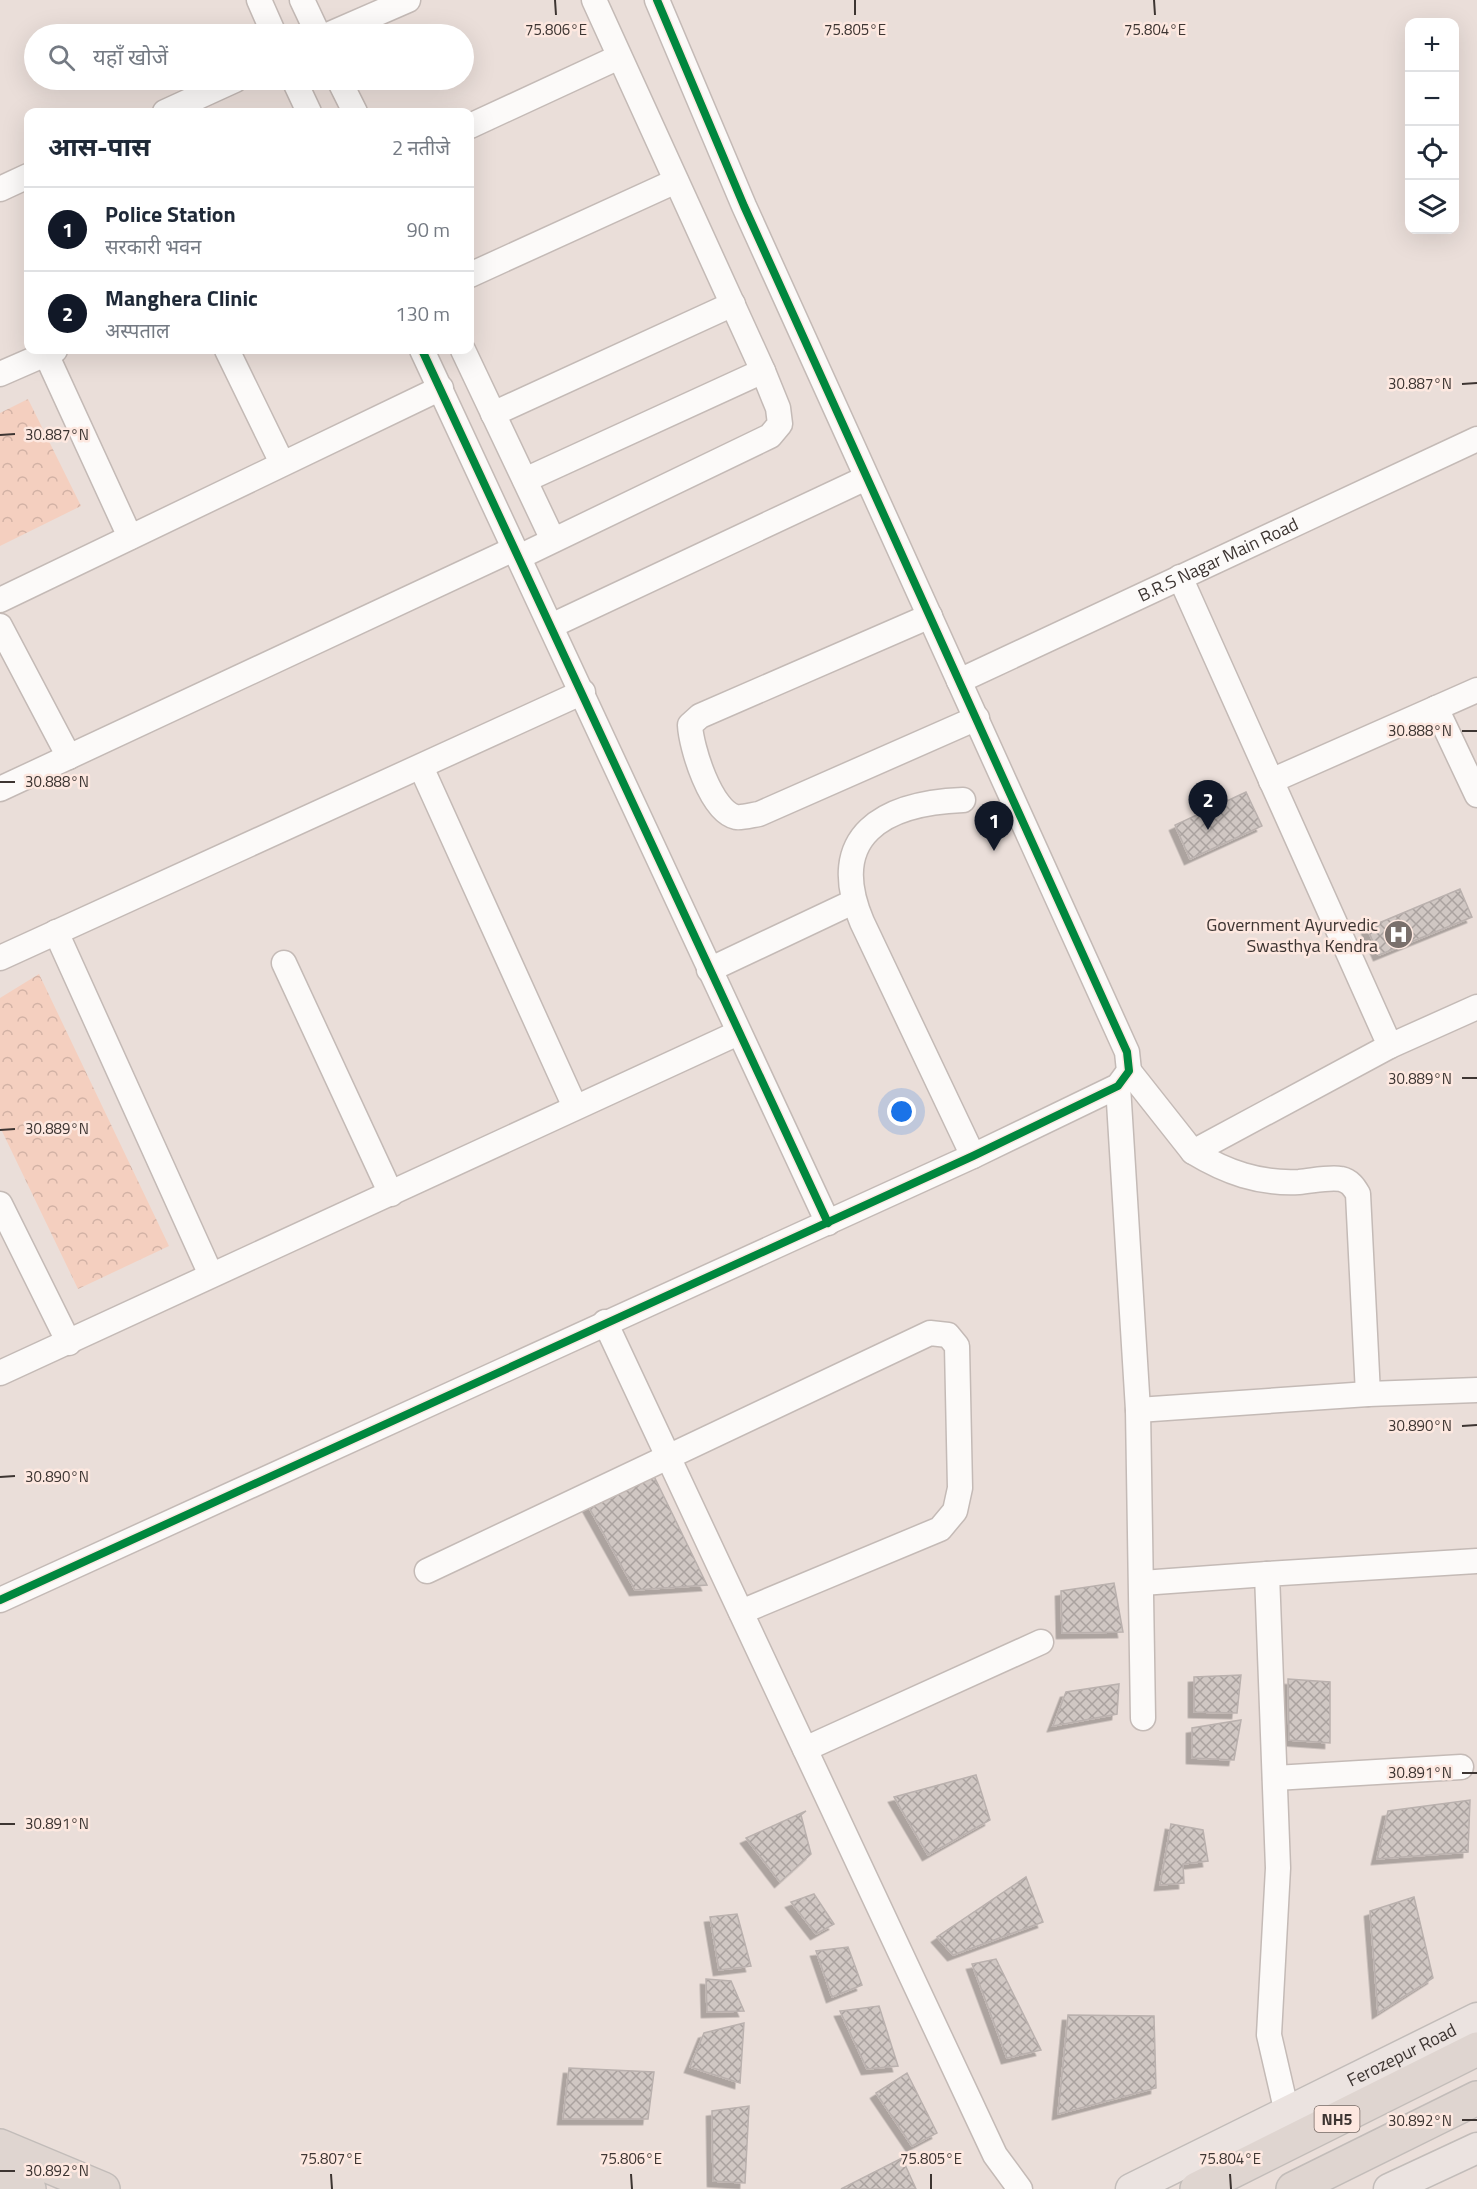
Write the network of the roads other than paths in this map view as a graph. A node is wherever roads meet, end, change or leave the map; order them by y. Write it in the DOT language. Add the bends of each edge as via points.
graph roads {
  1 [pos="259,0"];
  2 [pos="302,0"];
  3 [pos="408,0"];
  4 [pos="594,0"];
  5 [pos="657,0"];
  6 [pos="270,24"];
  7 [pos="313,24"];
  8 [pos="353,24"];
  9 [pos="619,57"];
  10 [pos="213,90"];
  11 [pos="299,90"];
  12 [pos="344,90"];
  13 [pos="174,108"];
  14 [pos="307,108"];
  15 [pos="352,108"];
  16 [pos="474,124"];
  17 [pos="24,178"];
  18 [pos="676,181"];
  19 [pos="0,189"];
  20 [pos="474,273"];
  21 [pos="733,304"];
  22 [pos="45,354"];
  23 [pos="51,354"];
  24 [pos="229,354"];
  25 [pos="424,354"];
  26 [pos="466,354"];
  27 [pos="763,371"];
  28 [pos="0,374"];
  29 [pos="441,388"];
  30 [pos="493,414"];
  31 [pos="1477,439"];
  32 [pos="282,463"];
  33 [pos="867,478"];
  34 [pos="525,480"];
  35 [pos="130,537"];
  36 [pos="553,540"];
  37 [pos="517,553"];
  38 [pos="1180,577"];
  39 [pos="0,600"];
  40 [pos="930,616"];
  41 [pos="0,626"];
  42 [pos="551,626"];
  43 [pos="959,681"];
  44 [pos="1477,690"];
  45 [pos="583,692"];
  46 [pos="1436,708"];
  47 [pos="977,718"];
  48 [pos="69,757"];
  49 [pos="421,768"];
  50 [pos="1271,781"];
  51 [pos="0,789"];
  52 [pos="1477,795"];
  53 [pos="963,800"];
  54 [pos="854,902"];
  55 [pos="56,932"];
  56 [pos="0,958"];
  57 [pos="284,963"];
  58 [pos="709,970"];
  59 [pos="1477,1007"];
  60 [pos="738,1033"];
  61 [pos="1390,1046"];
  62 [pos="1124,1078"];
  63 [pos="575,1107"];
  64 [pos="1193,1152"];
  65 [pos="973,1156"];
  66 [pos="391,1194"];
  67 [pos="0,1204"];
  68 [pos="828,1223"];
  69 [pos="211,1275"];
  70 [pos="605,1322"];
  71 [pos="69,1343"];
  72 [pos="0,1373"];
  73 [pos="1477,1390"];
  74 [pos="1368,1394"];
  75 [pos="1138,1410"];
  76 [pos="667,1456"];
  77 [pos="1477,1561"];
  78 [pos="427,1571"];
  79 [pos="1267,1574"];
  80 [pos="1142,1583"];
  81 [pos="0,1600"];
  82 [pos="741,1612"];
  83 [pos="1041,1642"];
  84 [pos="1143,1718"];
  85 [pos="806,1749"];
  86 [pos="1461,1767"];
  87 [pos="1275,1778"];
  88 [pos="1477,2018"];
  89 [pos="1477,2049"];
  90 [pos="1477,2098"];
  91 [pos="1287,2113"];
  92 [pos="0,2146"];
  93 [pos="1477,2148"];
  94 [pos="995,2156"];
  95 [pos="0,2177"];
  96 [pos="29,2189"];
  97 [pos="102,2189"];
  98 [pos="1000,2189"];
  99 [pos="1020,2189"];
  100 [pos="1131,2189"];
  101 [pos="1197,2189"];
  102 [pos="1293,2189"];
  103 [pos="1389,2189"];
  1 -- 6 [label="street"];
  2 -- 7 [label="street"];
  3 -- 8 [label="street"];
  4 -- 9 [label="street"];
  5 -- 33 [label="street" via="744,206"];
  9 -- 16 [label="street"];
  9 -- 18 [label="street"];
  10 -- 13 [label="street"];
  11 -- 14 [label="street"];
  12 -- 15 [label="street"];
  17 -- 19 [label="street"];
  18 -- 20 [label="street"];
  18 -- 21 [label="street"];
  21 -- 27 [label="street"];
  21 -- 30 [label="street"];
  22 -- 28 [label="street"];
  23 -- 35 [label="street"];
  24 -- 32 [label="street"];
  25 -- 29 [label="street"];
  26 -- 30 [label="street"];
  27 -- 34 [label="street"];
  27 -- 36 [label="street" via="780,424 770,436"];
  29 -- 32 [label="street"];
  29 -- 37 [label="street"];
  30 -- 34 [label="street"];
  31 -- 38 [label="street, B.R.S Nagar Main Road"];
  32 -- 35 [label="street"];
  33 -- 40 [label="street"];
  33 -- 42 [label="street"];
  34 -- 36 [label="street"];
  35 -- 39 [label="street"];
  36 -- 37 [label="street"];
  37 -- 42 [label="street"];
  37 -- 48 [label="street"];
  38 -- 43 [label="street, B.R.S Nagar Main Road"];
  38 -- 50 [label="street"];
  40 -- 43 [label="street"];
  40 -- 47 [label="street" via="700,716 690,725 691,740 711,792 722,809 736,817 759,814"];
  41 -- 48 [label="street"];
  42 -- 45 [label="street"];
  43 -- 47 [label="street"];
  44 -- 46 [label="street"];
  45 -- 49 [label="street"];
  45 -- 58 [label="street"];
  46 -- 50 [label="street"];
  46 -- 52 [label="street"];
  47 -- 62 [label="street" via="1127,1052"];
  48 -- 51 [label="street"];
  49 -- 55 [label="street"];
  49 -- 63 [label="street"];
  50 -- 61 [label="street"];
  53 -- 54 [label="street" via="930,801 900,809 872,828 854,849 849,878"];
  54 -- 58 [label="street"];
  54 -- 65 [label="street"];
  55 -- 56 [label="street"];
  55 -- 69 [label="street"];
  57 -- 66 [label="street"];
  58 -- 60 [label="street"];
  59 -- 61 [label="street"];
  60 -- 63 [label="street"];
  60 -- 68 [label="street"];
  61 -- 64 [label="street"];
  62 -- 64 [label="street"];
  62 -- 65 [label="street"];
  62 -- 75 [label="street"];
  63 -- 66 [label="street"];
  64 -- 74 [label="street" via="1224,1170 1259,1179 1341,1179 1353,1185 1358,1194"];
  65 -- 68 [label="street"];
  66 -- 69 [label="street"];
  67 -- 71 [label="street"];
  68 -- 70 [label="street"];
  69 -- 71 [label="street"];
  70 -- 76 [label="street"];
  70 -- 81 [label="street"];
  71 -- 72 [label="street"];
  73 -- 74 [label="street"];
  74 -- 75 [label="street"];
  75 -- 80 [label="street"];
  76 -- 78 [label="street"];
  76 -- 82 [label="street"];
  76 -- 82 [label="street" via="930,1333 948,1335 957,1347 960,1488 955,1511 940,1529"];
  77 -- 79 [label="street"];
  79 -- 80 [label="street"];
  79 -- 87 [label="street"];
  80 -- 84 [label="street"];
  82 -- 85 [label="street"];
  83 -- 85 [label="street"];
  85 -- 94 [label="street"];
  86 -- 87 [label="street"];
  87 -- 91 [label="street" via="1278,1868 1269,2035"];
  88 -- 91 [label="main road, Ferozepur Road"];
  89 -- 101 [label="highway, NH5"];
  90 -- 102 [label="highway, NH5"];
  91 -- 100 [label="main road, Ferozepur Road"];
  92 -- 97 [label="highway"];
  93 -- 103 [label="main road"];
  94 -- 98 [label="street"];
  94 -- 99 [label="street"];
  95 -- 96 [label="highway"];
}
